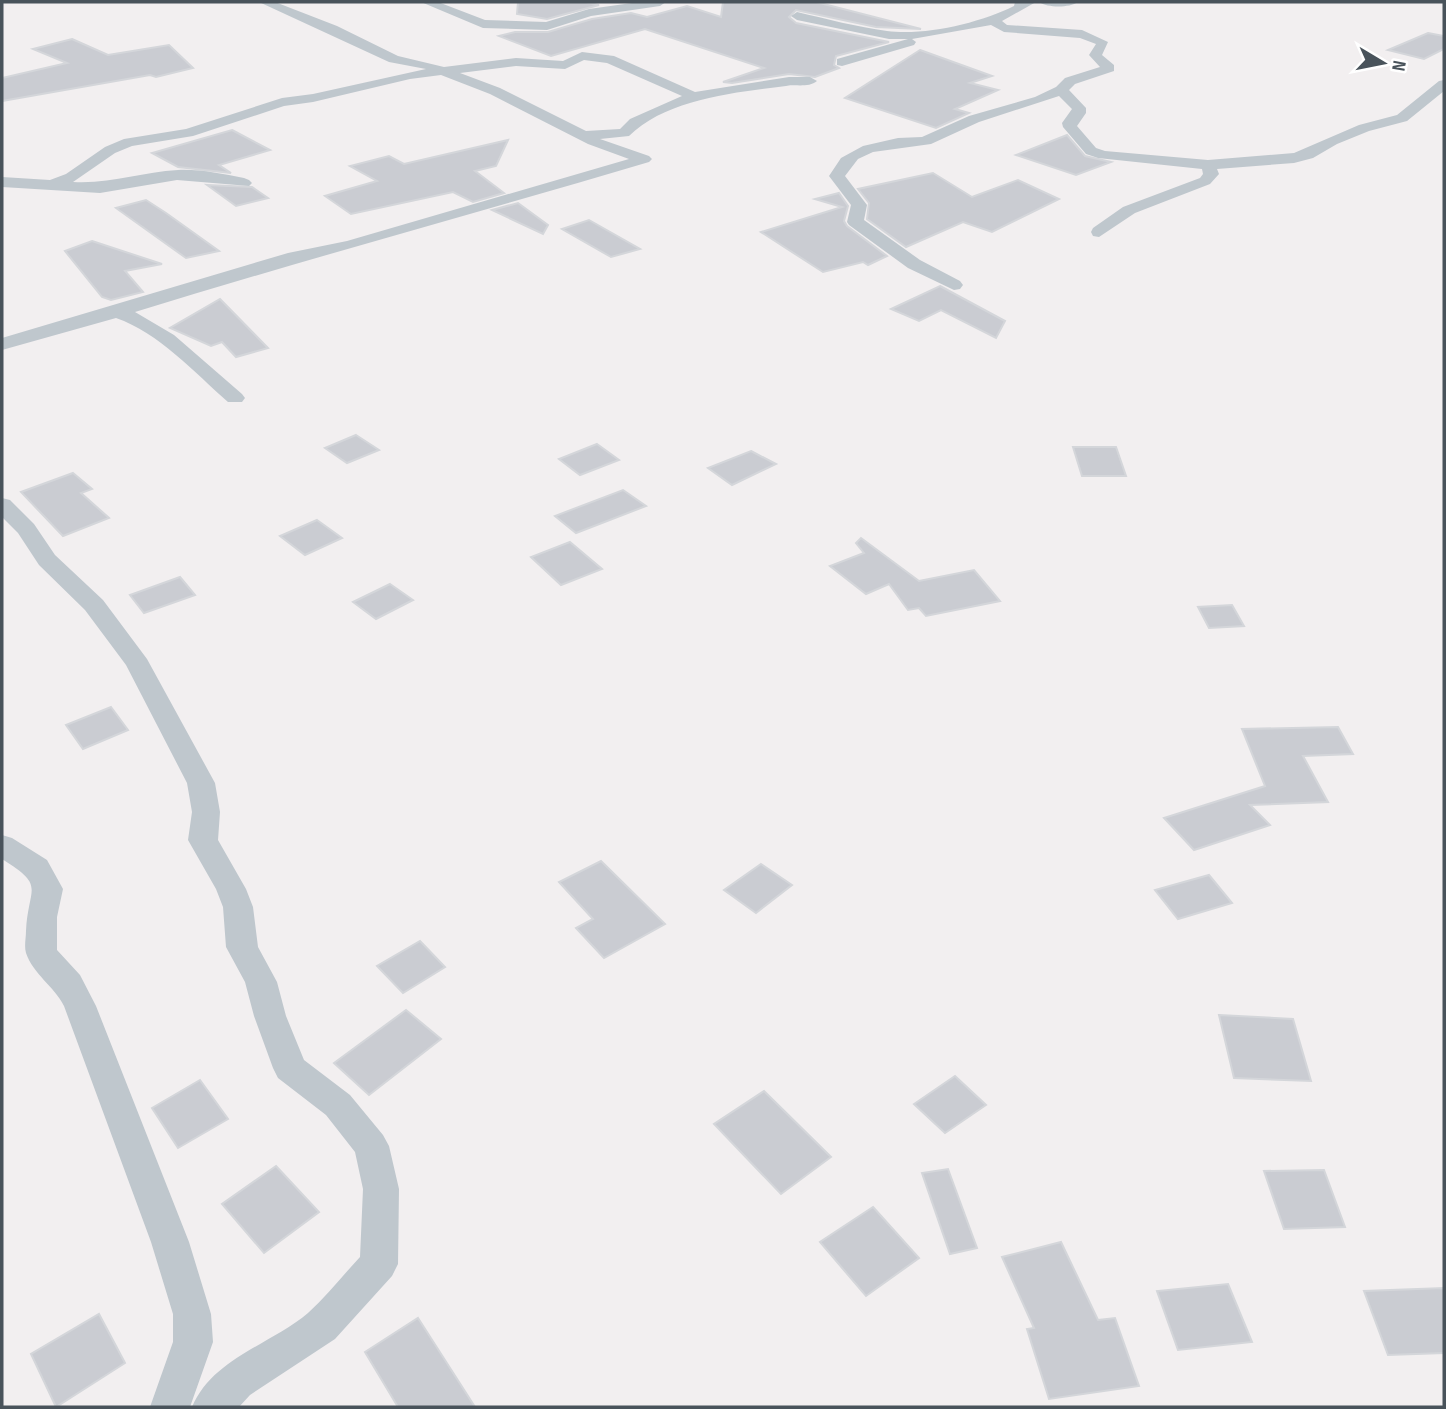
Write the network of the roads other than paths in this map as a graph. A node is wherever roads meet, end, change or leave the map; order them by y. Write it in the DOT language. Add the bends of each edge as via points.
graph roads {
  1 [pos="265,2"];
  2 [pos="427,2"];
  3 [pos="660,2"];
  4 [pos="1031,2"];
  5 [pos="1045,2"];
  6 [pos="1072,2"];
  7 [pos="797,16"];
  8 [pos="993,21"];
  9 [pos="930,33"];
  10 [pos="842,62"];
  11 [pos="448,72"];
  12 [pos="810,81"];
  13 [pos="1444,84"];
  14 [pos="1065,95"];
  15 [pos="694,96"];
  16 [pos="1043,100"];
  17 [pos="584,135"];
  18 [pos="1208,164"];
  19 [pos="2,182"];
  20 [pos="244,183"];
  21 [pos="55,184"];
  22 [pos="1098,232"];
  23 [pos="954,285"];
  24 [pos="117,312"];
  25 [pos="2,344"];
  26 [pos="235,398"];
  27 [pos="2,505"];
  28 [pos="2,845"];
  29 [pos="170,1407"];
  30 [pos="212,1407"];
  1 -- 11 [label="street" via="394,59"];
  2 -- 3 [label="street" via="483,24 547,26 589,13"];
  4 -- 8 [label="street" via="1019,4"];
  5 -- 6 [label="street"];
  7 -- 9 [label="street" via="871,33"];
  8 -- 9 [label="street"];
  8 -- 14 [label="street" via="1004,28 1082,34 1102,42 1095,55 1109,68 1070,81"];
  9 -- 10 [label="street"];
  11 -- 15 [label="street" via="516,62 565,65 582,57 609,59"];
  11 -- 17 [label="street"];
  11 -- 21 [label="street" via="282,102 188,133 129,142"];
  12 -- 15 [label="street"];
  13 -- 18 [label="street" via="1402,118 1364,128 1308,155"];
  14 -- 16 [label="street"];
  14 -- 18 [label="street" via="1079,108 1070,127 1091,151"];
  15 -- 17 [label="street" via="635,122 624,133"];
  16 -- 23 [label="street" via="974,119 927,141 893,143 855,154 841,165 837,176 859,205 855,222 914,264"];
  17 -- 24 [label="street" via="644,159"];
  18 -- 22 [label="street" via="1211,174 1205,181 1129,210"];
  19 -- 21 [label="street"];
  20 -- 21 [label="street" via="177,175 100,188"];
  24 -- 25 [label="street"];
  24 -- 26 [label="street" via="167,339"];
  27 -- 30 [label="street" via="47,560 94,605 138,664 201,783 206,812 203,840 231,889 242,947 261,982 290,1068 338,1105 371,1146 381,1189 379,1264 321,1326 236,1381"];
  28 -- 29 [label="street" via="37,867 48,889 41,951 69,984 80,1006 170,1242 192,1314 192,1342"];
}
